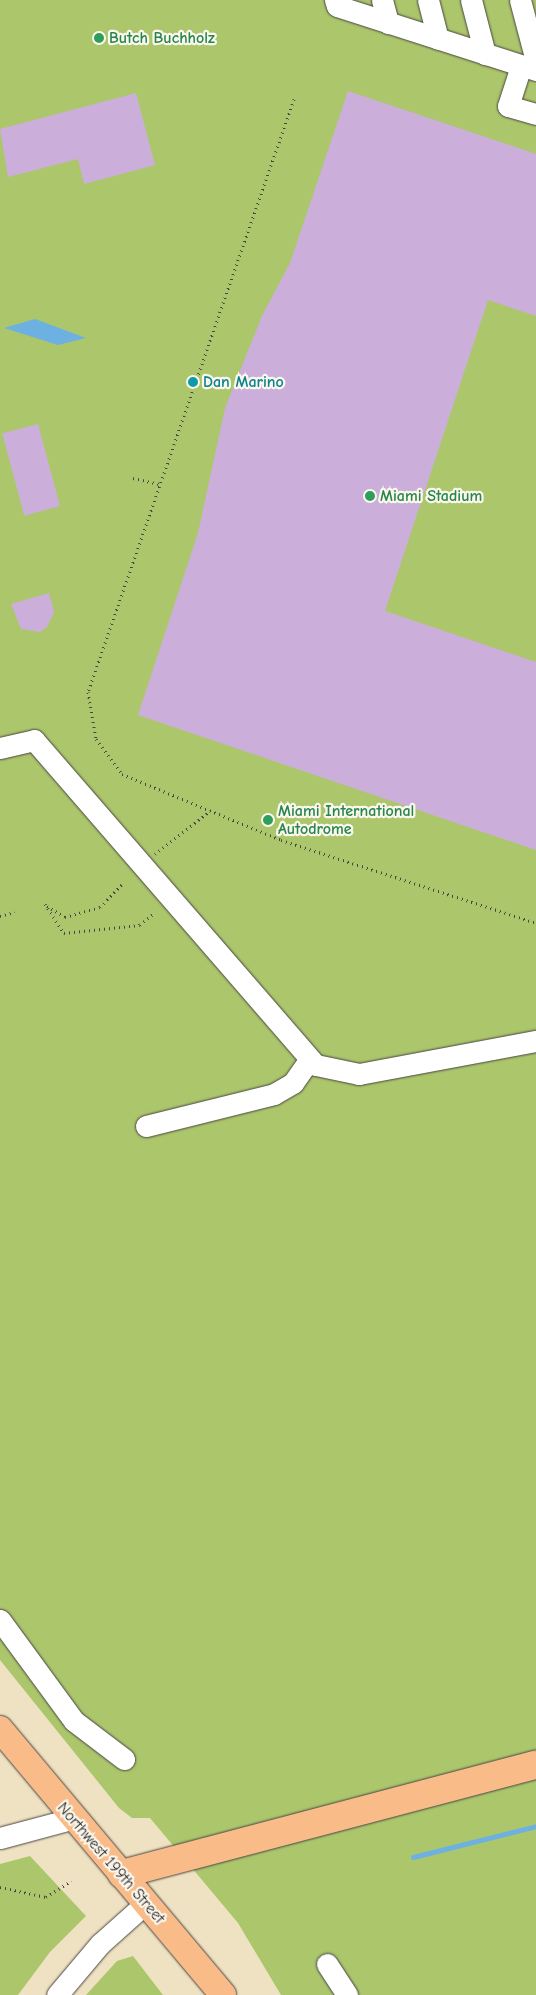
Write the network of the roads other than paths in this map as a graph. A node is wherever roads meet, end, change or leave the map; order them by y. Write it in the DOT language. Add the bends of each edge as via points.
graph roads {
  1 [pos="335,0"];
  2 [pos="382,0"];
  3 [pos="428,0"];
  4 [pos="471,0"];
  5 [pos="520,0"];
  6 [pos="388,22"];
  7 [pos="438,39"];
  8 [pos="485,54"];
  9 [pos="531,65"];
  10 [pos="536,114"];
  11 [pos="0,748"];
  12 [pos="536,1042"];
  13 [pos="310,1059"];
  14 [pos="146,1126"];
  15 [pos="0,1620"];
  16 [pos="0,1730"];
  17 [pos="124,1759"];
  18 [pos="536,1765"];
  19 [pos="71,1819"];
  20 [pos="0,1838"];
  21 [pos="122,1874"];
  22 [pos="147,1902"];
  23 [pos="327,1964"];
  24 [pos="57,1995"];
  25 [pos="223,1995"];
  26 [pos="347,1995"];
  1 -- 6 [label="lane" via="337,6"];
  2 -- 6 [label="lane"];
  3 -- 7 [label="lane"];
  4 -- 8 [label="lane"];
  5 -- 9 [label="lane"];
  6 -- 7 [label="lane"];
  7 -- 8 [label="lane"];
  8 -- 9 [label="lane"];
  9 -- 10 [label="lane" via="508,106"];
  11 -- 13 [label="lane" via="34,740"];
  12 -- 13 [label="lane" via="360,1074 335,1071"];
  13 -- 14 [label="lane" via="293,1083 274,1094"];
  15 -- 17 [label="lane" via="74,1721"];
  16 -- 19 [label="main road, Northwest 199th Street"];
  18 -- 21 [label="highway"];
  19 -- 20 [label="lane"];
  19 -- 21 [label="main road, Northwest 199th Street"];
  21 -- 22 [label="main road, Northwest 199th Street"];
  22 -- 24 [label="lane" via="100,1944"];
  22 -- 25 [label="main road, Northwest 199th Street"];
  23 -- 26 [label="lane"];
}
